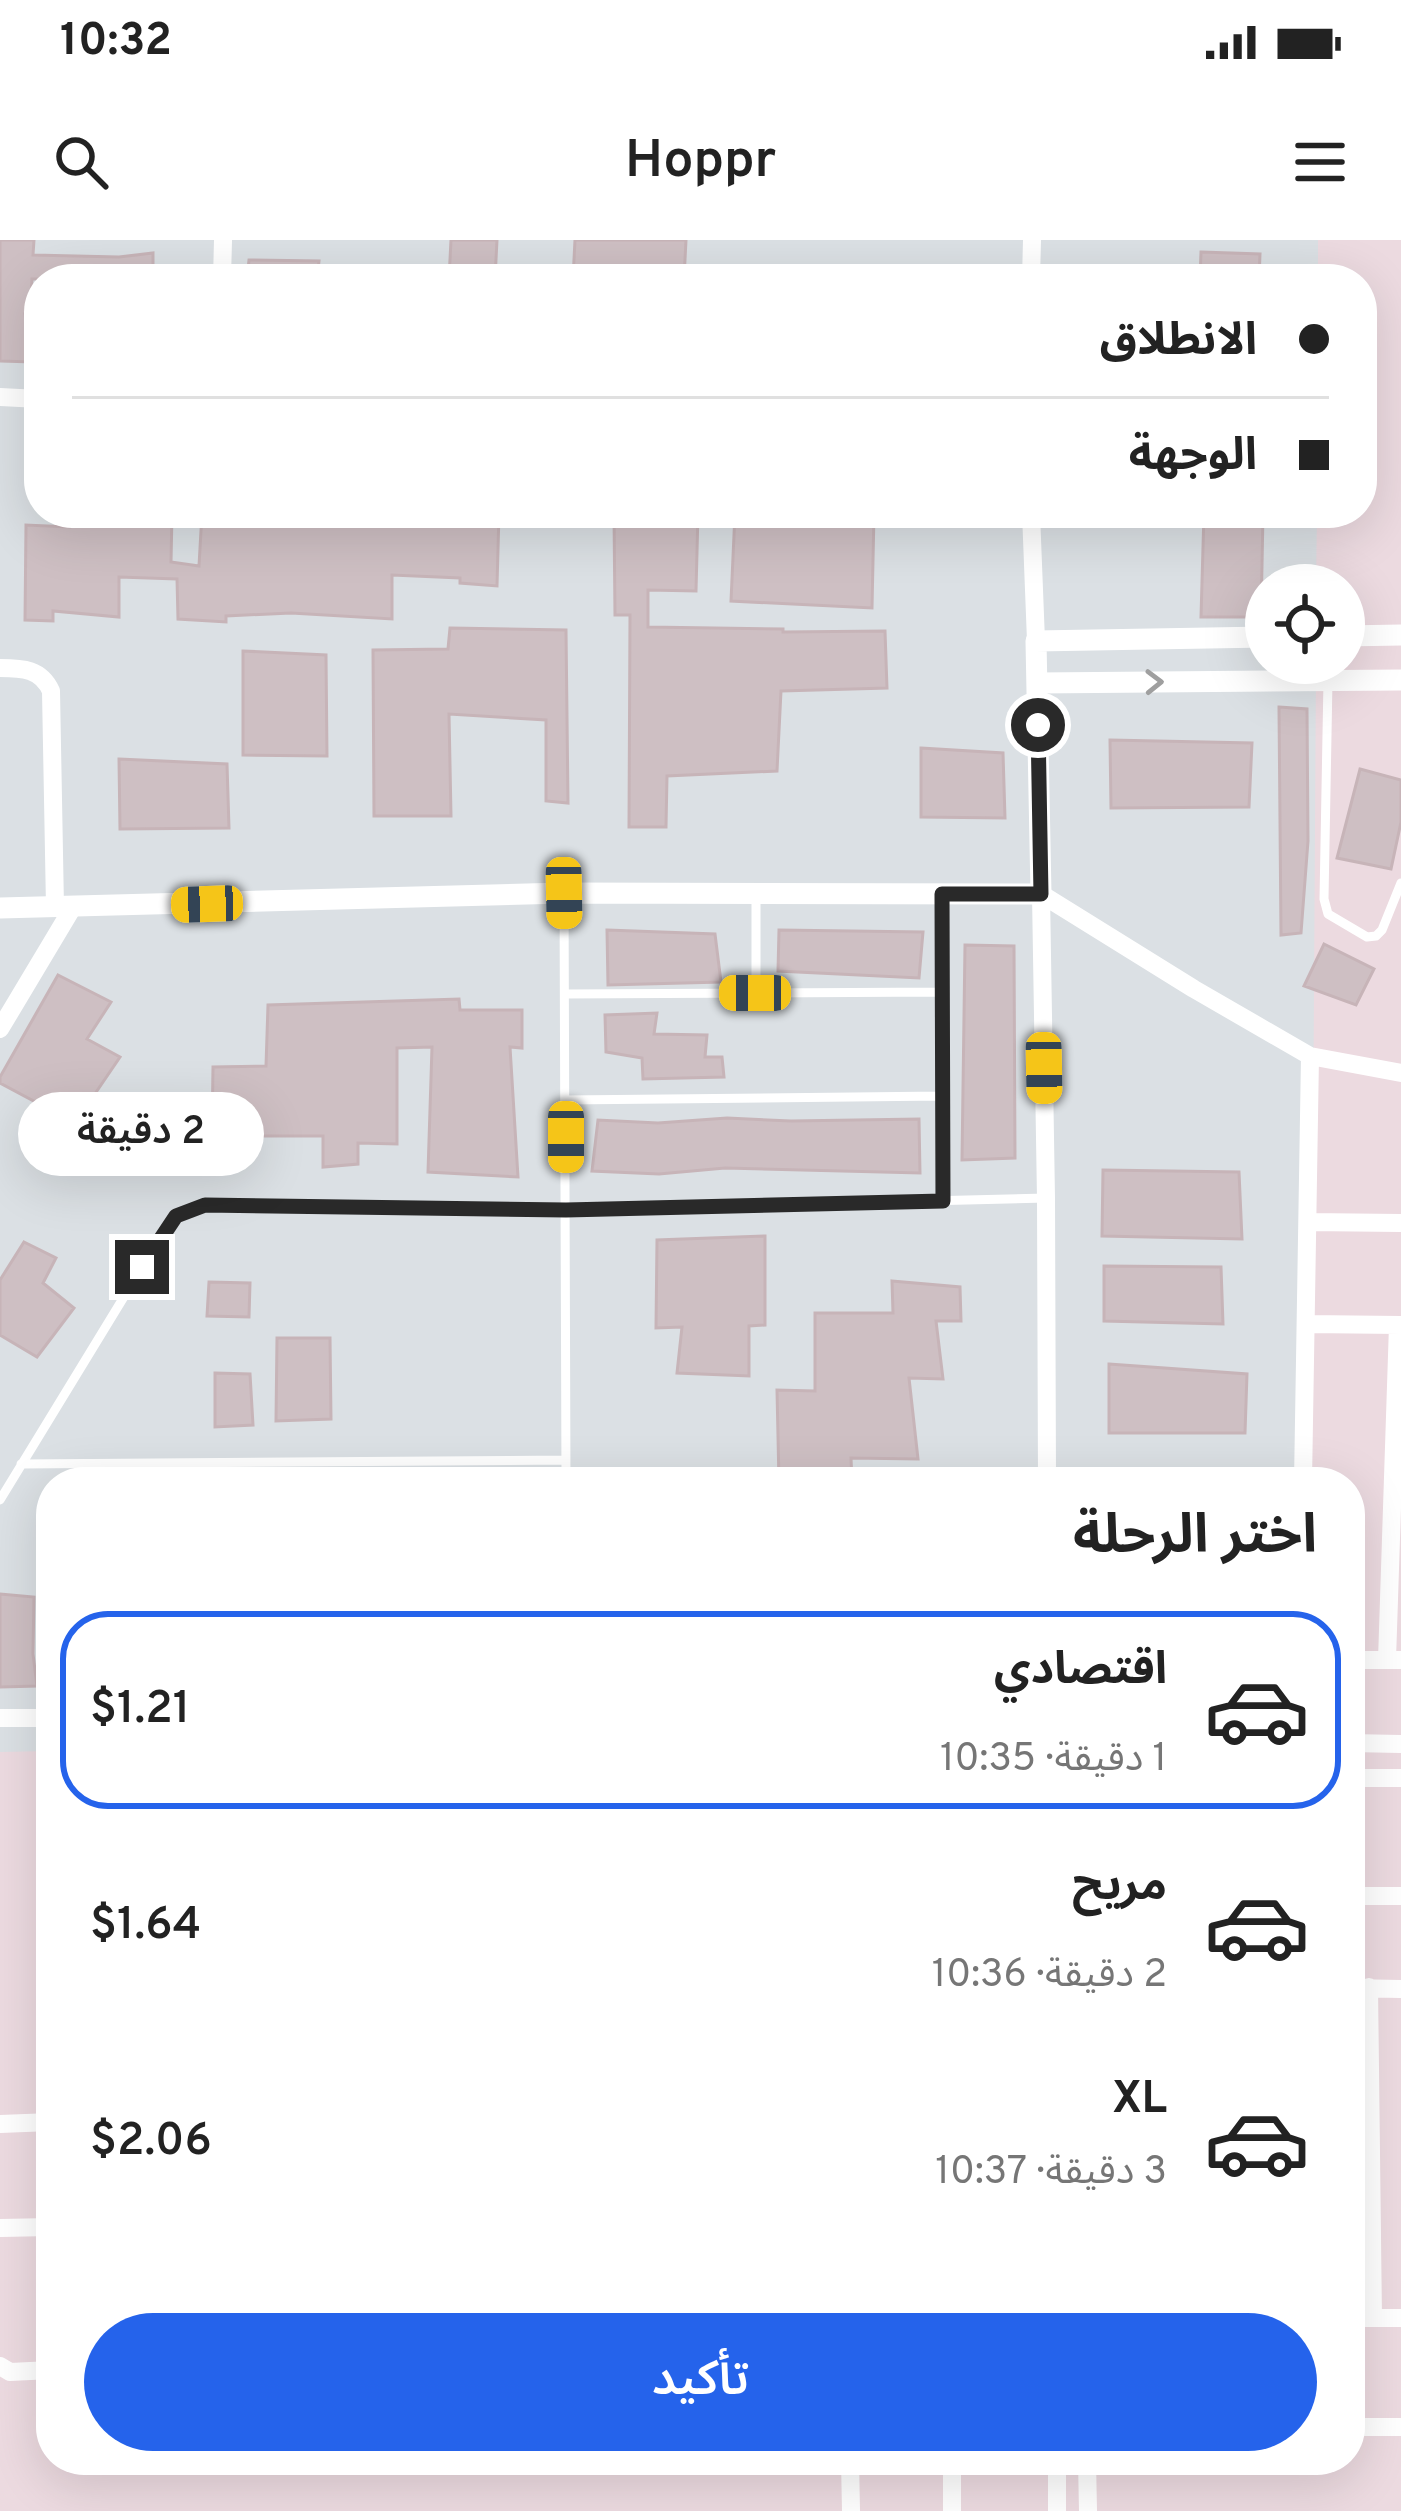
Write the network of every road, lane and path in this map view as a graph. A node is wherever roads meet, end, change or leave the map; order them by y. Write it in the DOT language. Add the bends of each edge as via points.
graph roads {
  1 [pos="1032,528"];
  2 [pos="1401,635"];
  3 [pos="1365,636"];
  4 [pos="1245,638"];
  5 [pos="1036,641"];
  6 [pos="0,668"];
  7 [pos="1365,680"];
  8 [pos="1401,680"];
  9 [pos="1245,681"];
  10 [pos="1037,683"];
  11 [pos="1328,684"];
  12 [pos="1401,884"];
  13 [pos="564,893"];
  14 [pos="757,894"];
  15 [pos="942,894"];
  16 [pos="1041,894"];
  17 [pos="64,907"];
  18 [pos="0,908"];
  19 [pos="942,992"];
  20 [pos="755,993"];
  21 [pos="565,994"];
  22 [pos="0,1029"];
  23 [pos="1310,1056"];
  24 [pos="1401,1072"];
  25 [pos="943,1096"];
  26 [pos="566,1100"];
  27 [pos="1046,1198"];
  28 [pos="943,1201"];
  29 [pos="566,1210"];
  30 [pos="1309,1222"];
  31 [pos="1401,1223"];
  32 [pos="1307,1324"];
  33 [pos="1399,1325"];
  34 [pos="565,1460"];
  35 [pos="21,1464"];
  36 [pos="565,1467"];
  37 [pos="1047,1467"];
  38 [pos="1303,1467"];
  39 [pos="0,1500"];
  40 [pos="1394,1660"];
  41 [pos="0,1718"];
  42 [pos="36,1718"];
  43 [pos="1365,1743"];
  44 [pos="1401,1744"];
  45 [pos="1365,1778"];
  46 [pos="1401,1778"];
  47 [pos="1365,1896"];
  48 [pos="1401,1896"];
  49 [pos="1365,1988"];
  50 [pos="1401,1988"];
  51 [pos="1365,2115"];
  52 [pos="36,2123"];
  53 [pos="0,2124"];
  54 [pos="36,2227"];
  55 [pos="0,2228"];
  56 [pos="1365,2318"];
  57 [pos="1373,2318"];
  58 [pos="1401,2318"];
  59 [pos="0,2366"];
  60 [pos="36,2371"];
  61 [pos="1365,2427"];
  62 [pos="1401,2427"];
  63 [pos="850,2475"];
  64 [pos="952,2475"];
  65 [pos="1057,2475"];
  66 [pos="1088,2475"];
  67 [pos="851,2511"];
  68 [pos="952,2511"];
  69 [pos="1057,2511"];
  70 [pos="1088,2511"];
  1 -- 5 [label="street"];
  2 -- 3 [label="street"];
  4 -- 5 [label="street"];
  5 -- 10 [label="street"];
  6 -- 17 [label="street" via="36,672 51,692"];
  7 -- 8 [label="street"];
  10 -- 9 [label="street, one-way"];
  10 -- 16 [label="street"];
  11 -- 12 [label="lane" via="1328,914 1376,936"];
  13 -- 14 [label="street"];
  13 -- 17 [label="street"];
  13 -- 21 [label="lane"];
  14 -- 15 [label="street"];
  14 -- 20 [label="lane"];
  15 -- 16 [label="street"];
  15 -- 19 [label="lane"];
  16 -- 23 [label="street"];
  16 -- 27 [label="street"];
  17 -- 18 [label="street"];
  17 -- 22 [label="street"];
  19 -- 20 [label="lane"];
  19 -- 25 [label="lane"];
  20 -- 21 [label="lane"];
  21 -- 26 [label="lane"];
  23 -- 24 [label="street"];
  23 -- 30 [label="street"];
  25 -- 26 [label="lane"];
  25 -- 28 [label="lane"];
  26 -- 29 [label="lane"];
  27 -- 28 [label="lane"];
  27 -- 37 [label="street"];
  28 -- 29 [label="lane"];
  29 -- 34 [label="lane"];
  29 -- 35 [label="lane" via="187,1210 166,1228"];
  30 -- 31 [label="street"];
  30 -- 32 [label="street"];
  32 -- 33 [label="street"];
  32 -- 38 [label="street"];
  33 -- 40 [label="street"];
  34 -- 35 [label="lane"];
  34 -- 36 [label="lane"];
  35 -- 39 [label="lane"];
  41 -- 42 [label="street"];
  43 -- 44 [label="street"];
  45 -- 46 [label="street"];
  47 -- 48 [label="street"];
  49 -- 50 [label="street"];
  51 -- 57 [label="street"];
  52 -- 53 [label="street"];
  54 -- 55 [label="street"];
  56 -- 57 [label="street"];
  57 -- 58 [label="street"];
  59 -- 60 [label="street"];
  61 -- 62 [label="street"];
  63 -- 67 [label="street"];
  64 -- 68 [label="street"];
  65 -- 69 [label="street"];
  66 -- 70 [label="street"];
}
